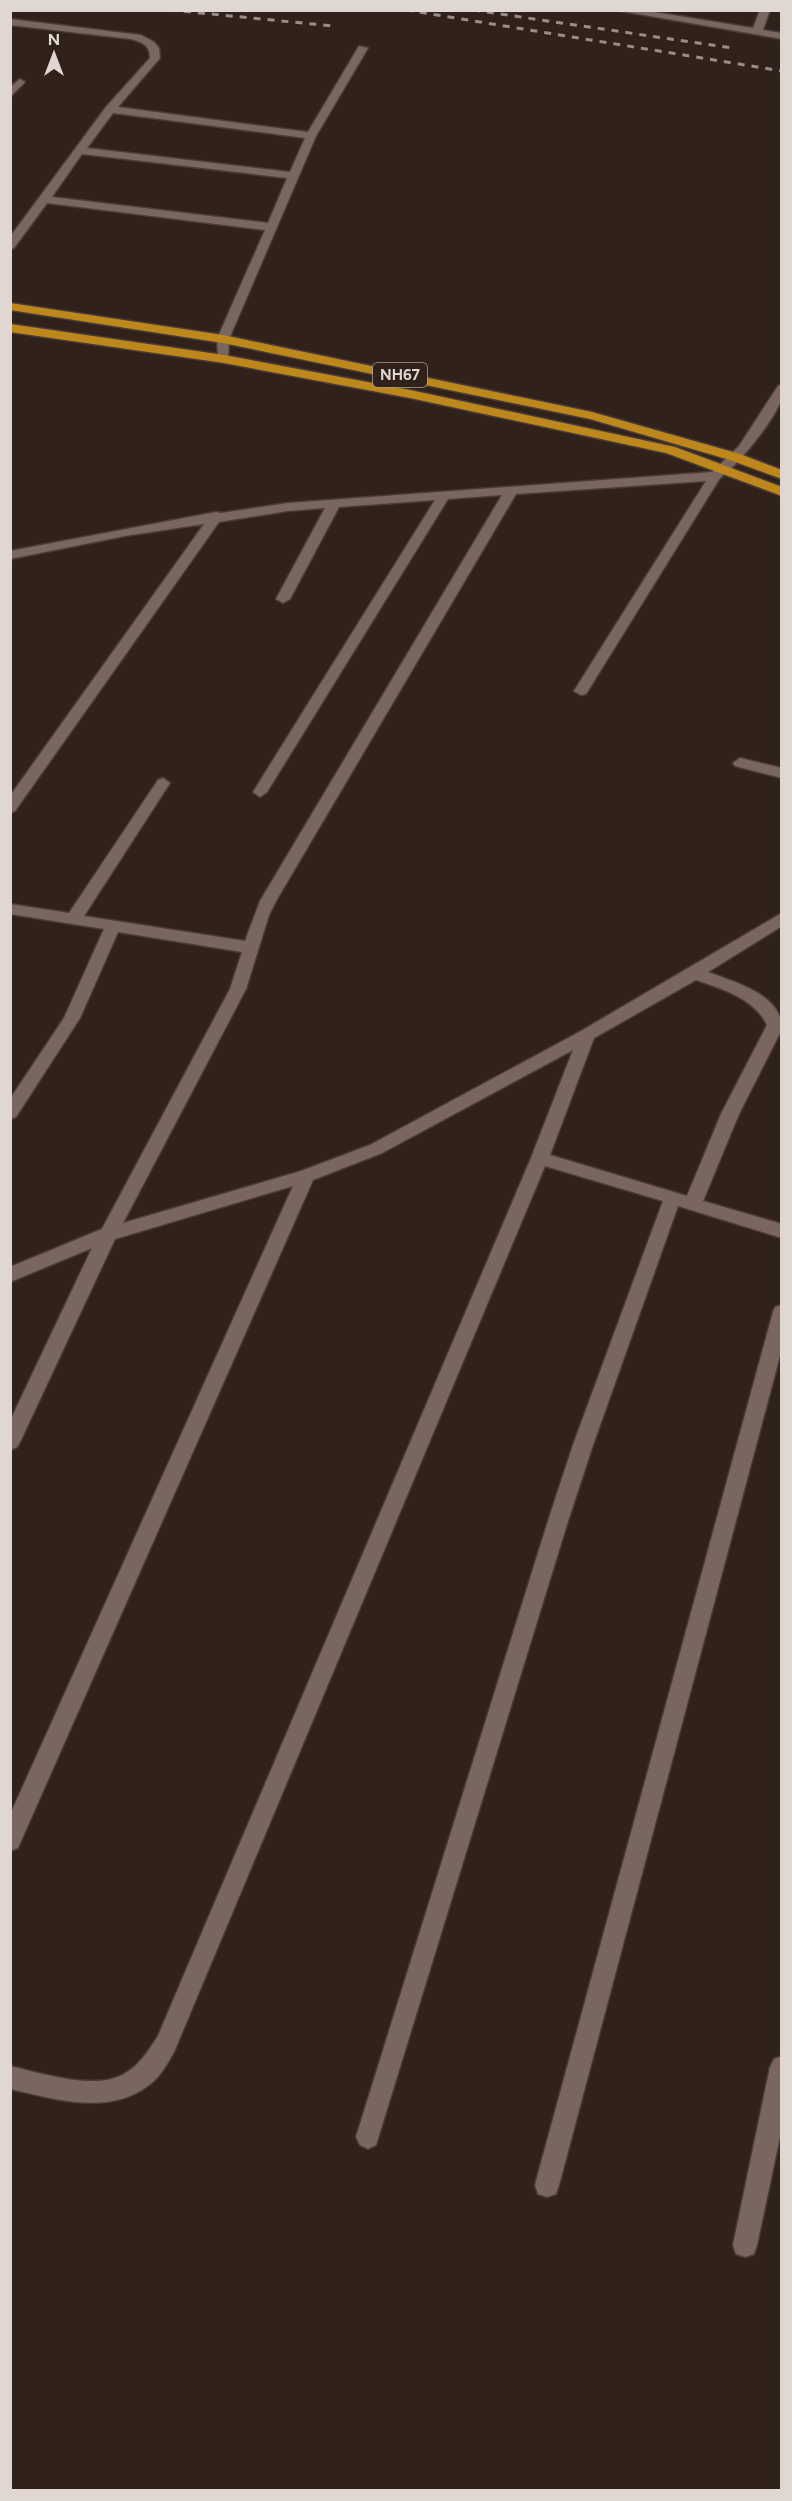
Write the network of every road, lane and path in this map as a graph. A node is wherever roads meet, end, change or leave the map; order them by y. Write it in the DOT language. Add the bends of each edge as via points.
graph roads {
  1 [pos="620,10"];
  2 [pos="765,10"];
  3 [pos="10,22"];
  4 [pos="758,32"];
  5 [pos="782,36"];
  6 [pos="363,48"];
  7 [pos="20,82"];
  8 [pos="10,94"];
  9 [pos="110,109"];
  10 [pos="310,136"];
  11 [pos="81,151"];
  12 [pos="294,176"];
  13 [pos="44,199"];
  14 [pos="270,226"];
  15 [pos="10,246"];
  16 [pos="10,306"];
  17 [pos="10,328"];
  18 [pos="223,339"];
  19 [pos="224,359"];
  20 [pos="782,389"];
  21 [pos="735,458"];
  22 [pos="719,473"];
  23 [pos="782,475"];
  24 [pos="512,490"];
  25 [pos="782,492"];
  26 [pos="445,495"];
  27 [pos="335,502"];
  28 [pos="216,516"];
  29 [pos="10,555"];
  30 [pos="283,599"];
  31 [pos="581,691"];
  32 [pos="740,763"];
  33 [pos="782,773"];
  34 [pos="163,783"];
  35 [pos="260,792"];
  36 [pos="10,808"];
  37 [pos="10,909"];
  38 [pos="782,918"];
  39 [pos="73,920"];
  40 [pos="112,926"];
  41 [pos="252,948"];
  42 [pos="695,973"];
  43 [pos="587,1035"];
  44 [pos="10,1113"];
  45 [pos="540,1158"];
  46 [pos="306,1176"];
  47 [pos="673,1197"];
  48 [pos="693,1203"];
  49 [pos="782,1231"];
  50 [pos="108,1234"];
  51 [pos="10,1275"];
  52 [pos="782,1312"];
  53 [pos="10,1442"];
  54 [pos="10,1841"];
  55 [pos="782,2067"];
  56 [pos="10,2077"];
  57 [pos="368,2137"];
  58 [pos="547,2185"];
  59 [pos="745,2245"];
  1 -- 4 [label="street"];
  2 -- 4 [label="street"];
  3 -- 9 [label="street" via="127,35 153,45 155,58"];
  4 -- 5 [label="street"];
  6 -- 10 [label="street"];
  7 -- 8 [label="street"];
  9 -- 10 [label="street"];
  9 -- 11 [label="street"];
  10 -- 12 [label="street"];
  11 -- 12 [label="street"];
  11 -- 13 [label="street"];
  12 -- 14 [label="street"];
  13 -- 14 [label="street"];
  13 -- 15 [label="street"];
  14 -- 18 [label="street"];
  16 -- 18 [label="highway, NH67"];
  17 -- 19 [label="highway, NH67"];
  18 -- 19 [label="street"];
  18 -- 21 [label="highway, NH67" via="592,416"];
  19 -- 22 [label="highway, NH67" via="411,394 670,450"];
  20 -- 21 [label="street"];
  21 -- 22 [label="street"];
  21 -- 23 [label="highway, NH67"];
  22 -- 24 [label="street"];
  22 -- 25 [label="highway, NH67"];
  22 -- 31 [label="street"];
  24 -- 26 [label="street"];
  24 -- 41 [label="street" via="268,901"];
  26 -- 27 [label="street"];
  26 -- 35 [label="street"];
  27 -- 28 [label="street"];
  27 -- 30 [label="street"];
  28 -- 29 [label="street"];
  28 -- 36 [label="street"];
  32 -- 33 [label="street"];
  34 -- 39 [label="street"];
  37 -- 39 [label="street"];
  38 -- 42 [label="street"];
  39 -- 40 [label="street"];
  40 -- 41 [label="street"];
  40 -- 44 [label="street" via="72,1018"];
  41 -- 50 [label="street" via="238,989"];
  42 -- 43 [label="street"];
  42 -- 48 [label="street" via="762,1004 772,1013 775,1025 730,1114"];
  43 -- 45 [label="street"];
  43 -- 46 [label="street" via="376,1149"];
  45 -- 47 [label="street"];
  45 -- 56 [label="street" via="166,2044 147,2071 122,2087 96,2093"];
  46 -- 50 [label="street"];
  46 -- 54 [label="street"];
  47 -- 48 [label="street"];
  47 -- 57 [label="street" via="558,1521"];
  48 -- 49 [label="street"];
  50 -- 51 [label="street"];
  50 -- 53 [label="street"];
  52 -- 58 [label="street"];
  55 -- 59 [label="street"];
}
